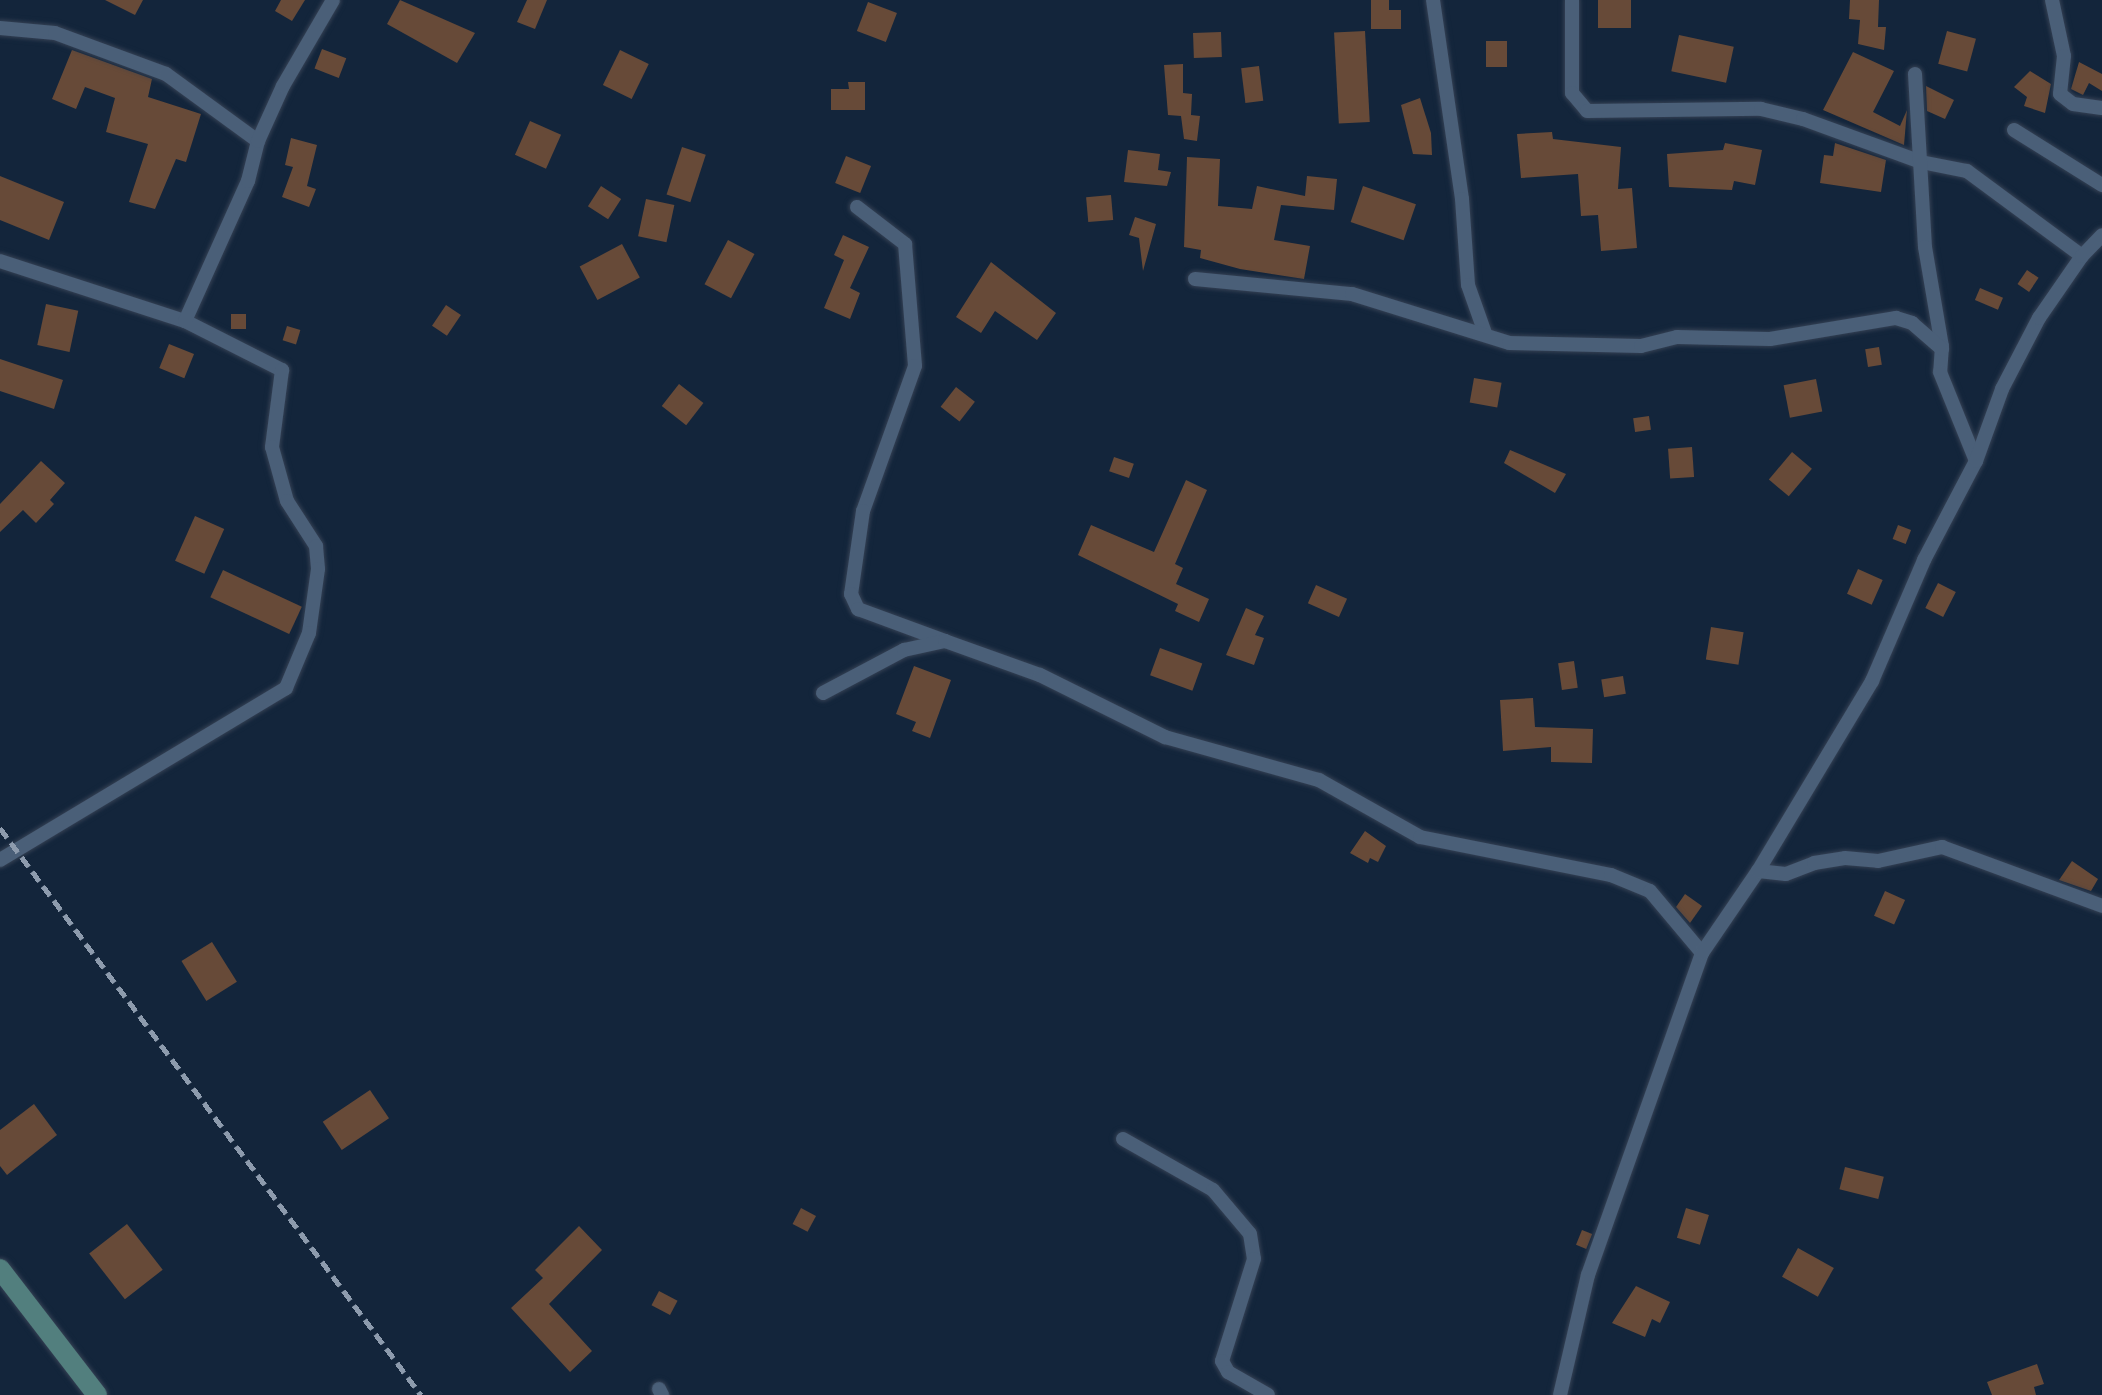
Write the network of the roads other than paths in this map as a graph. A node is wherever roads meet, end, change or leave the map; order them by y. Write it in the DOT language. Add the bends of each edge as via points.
graph roads {
  1 [pos="333,0"];
  2 [pos="1433,0"];
  3 [pos="1572,0"];
  4 [pos="2052,0"];
  5 [pos="0,28"];
  6 [pos="1915,74"];
  7 [pos="2102,108"];
  8 [pos="2014,130"];
  9 [pos="258,141"];
  10 [pos="1921,162"];
  11 [pos="2102,185"];
  12 [pos="857,207"];
  13 [pos="2102,235"];
  14 [pos="2082,256"];
  15 [pos="0,261"];
  16 [pos="1195,279"];
  17 [pos="185,321"];
  18 [pos="1485,333"];
  19 [pos="1942,349"];
  20 [pos="1976,461"];
  21 [pos="945,641"];
  22 [pos="823,693"];
  23 [pos="0,860"];
  24 [pos="1758,871"];
  25 [pos="2102,906"];
  26 [pos="1702,953"];
  27 [pos="1123,1139"];
  28 [pos="0,1269"];
  29 [pos="97,1395"];
  30 [pos="1268,1395"];
  31 [pos="1560,1395"];
  1 -- 9 [label="street"];
  2 -- 18 [label="street" via="1456,154 1468,285"];
  3 -- 10 [label="street" via="1572,93 1587,111 1761,109"];
  4 -- 7 [label="street" via="2064,56 2060,94 2073,104"];
  5 -- 9 [label="street" via="55,33 166,74"];
  6 -- 10 [label="street"];
  8 -- 11 [label="street"];
  9 -- 17 [label="street" via="248,181"];
  10 -- 14 [label="street" via="1967,171"];
  10 -- 19 [label="street" via="1925,247"];
  12 -- 21 [label="street" via="905,244 915,366 863,511 851,594 858,609"];
  13 -- 14 [label="street"];
  14 -- 20 [label="street" via="2039,318 2002,389"];
  15 -- 17 [label="street"];
  16 -- 18 [label="street" via="1352,294"];
  17 -- 23 [label="street" via="282,370 272,447 287,501 316,546 309,633 286,688"];
  18 -- 19 [label="street" via="1509,343 1641,346 1677,337 1770,339 1896,318 1912,323"];
  19 -- 20 [label="street" via="1940,372"];
  20 -- 24 [label="street" via="1924,560 1872,681"];
  21 -- 22 [label="street" via="904,650"];
  21 -- 26 [label="street" via="1040,675 1165,737 1319,780 1420,837 1611,875 1650,891"];
  24 -- 25 [label="street" via="1786,874 1845,858 1878,861 1942,847"];
  24 -- 26 [label="street"];
  26 -- 31 [label="street" via="1588,1275"];
  27 -- 30 [label="street" via="1213,1190 1250,1234 1254,1259 1222,1361 1228,1372"];
  28 -- 29 [label="main road"];
}
